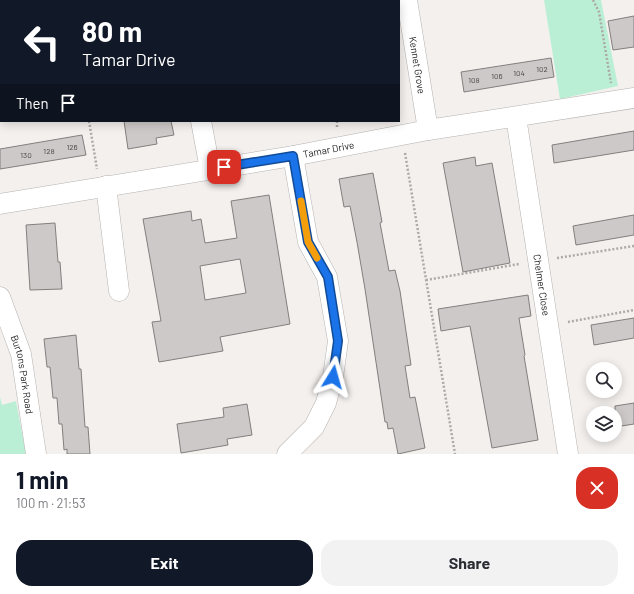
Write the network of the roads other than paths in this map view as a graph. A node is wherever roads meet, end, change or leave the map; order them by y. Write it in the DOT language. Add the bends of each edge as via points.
graph roads {
  1 [pos="407,0"];
  2 [pos="634,98"];
  3 [pos="516,117"];
  4 [pos="201,122"];
  5 [pos="428,130"];
  6 [pos="293,156"];
  7 [pos="210,169"];
  8 [pos="103,187"];
  9 [pos="0,204"];
  10 [pos="119,291"];
  11 [pos="0,297"];
  12 [pos="36,454"];
  13 [pos="287,454"];
  14 [pos="568,454"];
  1 -- 5 [label="street, Kennet Grove"];
  2 -- 3 [label="street, Tamar Drive"];
  3 -- 5 [label="street, Tamar Drive"];
  3 -- 14 [label="street, Chelmer Close"];
  4 -- 7 [label="street"];
  5 -- 6 [label="street, Tamar Drive"];
  6 -- 7 [label="street, Tamar Drive"];
  6 -- 13 [label="street" via="308,242 328,277 338,341 326,403 314,427"];
  7 -- 8 [label="street, Tamar Drive"];
  8 -- 9 [label="street, Tamar Drive"];
  8 -- 10 [label="street"];
  11 -- 12 [label="street, Burtons Park Road" via="21,354"];
}
